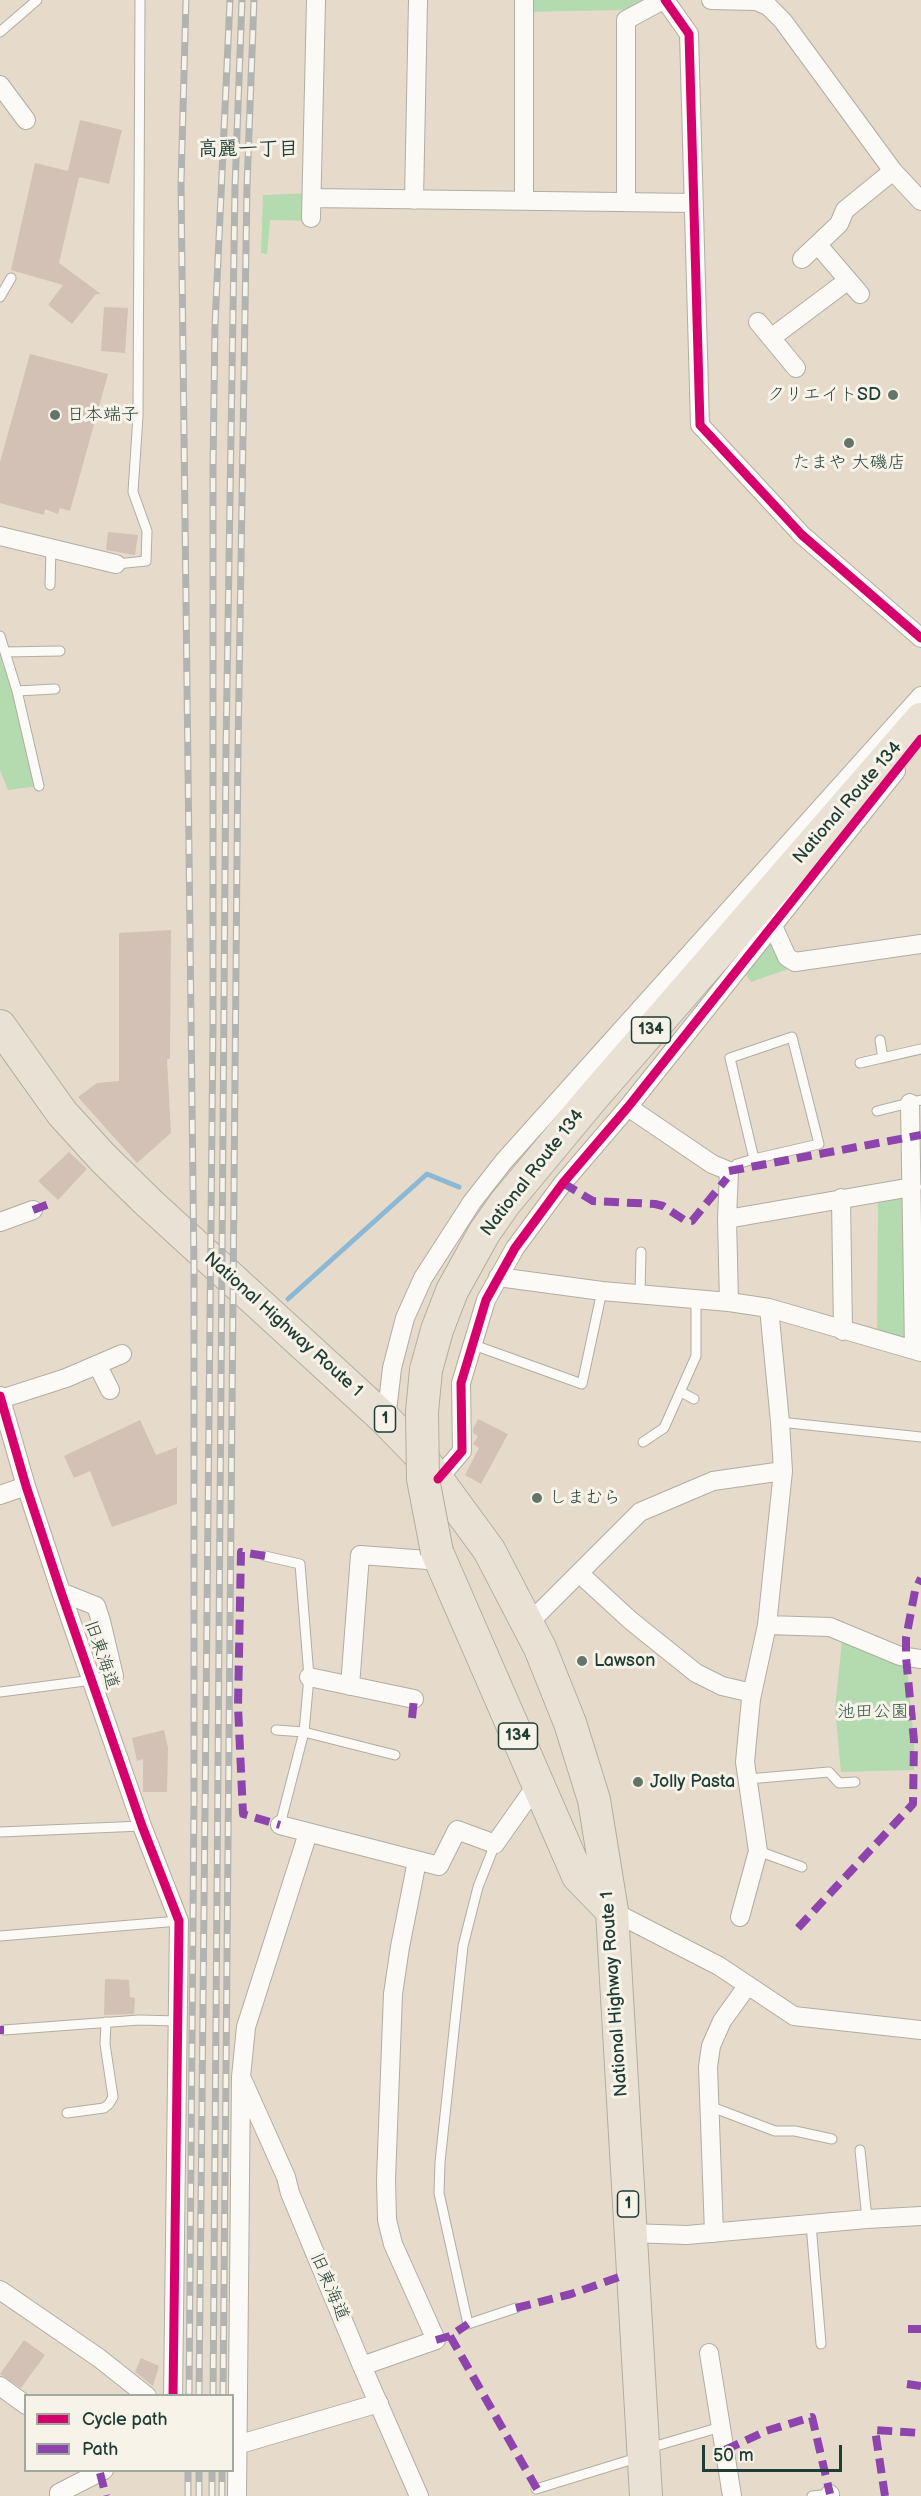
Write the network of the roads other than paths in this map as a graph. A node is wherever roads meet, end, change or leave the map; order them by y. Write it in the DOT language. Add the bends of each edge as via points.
graph roads {
  1 [pos="38,0"];
  2 [pos="140,0"];
  3 [pos="316,0"];
  4 [pos="418,0"];
  5 [pos="524,0"];
  6 [pos="664,0"];
  7 [pos="711,0"];
  8 [pos="0,32"];
  9 [pos="0,84"];
  10 [pos="26,120"];
  11 [pos="893,171"];
  12 [pos="312,198"];
  13 [pos="414,200"];
  14 [pos="524,201"];
  15 [pos="921,201"];
  16 [pos="626,202"];
  17 [pos="694,203"];
  18 [pos="311,218"];
  19 [pos="818,245"];
  20 [pos="802,259"];
  21 [pos="10,278"];
  22 [pos="847,281"];
  23 [pos="860,294"];
  24 [pos="1,295"];
  25 [pos="758,322"];
  26 [pos="771,338"];
  27 [pos="796,368"];
  28 [pos="0,536"];
  29 [pos="51,549"];
  30 [pos="116,564"];
  31 [pos="50,585"];
  32 [pos="0,636"];
  33 [pos="921,638"];
  34 [pos="60,651"];
  35 [pos="5,652"];
  36 [pos="55,689"];
  37 [pos="17,690"];
  38 [pos="921,696"];
  39 [pos="921,719"];
  40 [pos="921,739"];
  41 [pos="39,786"];
  42 [pos="763,886"];
  43 [pos="773,926"];
  44 [pos="921,944"];
  45 [pos="0,1026"];
  46 [pos="880,1040"];
  47 [pos="921,1049"];
  48 [pos="883,1058"];
  49 [pos="860,1063"];
  50 [pos="916,1102"];
  51 [pos="628,1107"];
  52 [pos="877,1111"];
  53 [pos="754,1159"];
  54 [pos="729,1171"];
  55 [pos="912,1187"];
  56 [pos="841,1198"];
  57 [pos="33,1210"];
  58 [pos="727,1219"];
  59 [pos="0,1222"];
  60 [pos="641,1252"];
  61 [pos="498,1277"];
  62 [pos="602,1291"];
  63 [pos="640,1294"];
  64 [pos="696,1299"];
  65 [pos="729,1302"];
  66 [pos="769,1308"];
  67 [pos="843,1331"];
  68 [pos="471,1344"];
  69 [pos="918,1351"];
  70 [pos="122,1354"];
  71 [pos="98,1366"];
  72 [pos="110,1390"];
  73 [pos="681,1392"];
  74 [pos="0,1398"];
  75 [pos="694,1399"];
  76 [pos="387,1420"];
  77 [pos="780,1422"];
  78 [pos="921,1437"];
  79 [pos="643,1442"];
  80 [pos="783,1471"];
  81 [pos="438,1479"];
  82 [pos="26,1486"];
  83 [pos="0,1495"];
  84 [pos="265,1556"];
  85 [pos="439,1556"];
  86 [pos="579,1573"];
  87 [pos="64,1600"];
  88 [pos="528,1624"];
  89 [pos="767,1625"];
  90 [pos="921,1659"];
  91 [pos="309,1677"];
  92 [pos="93,1683"];
  93 [pos="350,1686"];
  94 [pos="0,1692"];
  95 [pos="752,1693"];
  96 [pos="414,1699"];
  97 [pos="276,1730"];
  98 [pos="304,1732"];
  99 [pos="395,1755"];
  100 [pos="748,1779"];
  101 [pos="855,1782"];
  102 [pos="538,1784"];
  103 [pos="280,1825"];
  104 [pos="142,1827"];
  105 [pos="0,1832"];
  106 [pos="308,1833"];
  107 [pos="495,1844"];
  108 [pos="758,1851"];
  109 [pos="417,1861"];
  110 [pos="802,1867"];
  111 [pos="612,1911"];
  112 [pos="740,1917"];
  113 [pos="179,1921"];
  114 [pos="0,1936"];
  115 [pos="748,1985"];
  116 [pos="178,2021"];
  117 [pos="106,2022"];
  118 [pos="4,2030"];
  119 [pos="921,2030"];
  120 [pos="241,2077"];
  121 [pos="710,2106"];
  122 [pos="67,2113"];
  123 [pos="832,2139"];
  124 [pos="860,2150"];
  125 [pos="921,2216"];
  126 [pos="867,2218"];
  127 [pos="811,2224"];
  128 [pos="630,2233"];
  129 [pos="714,2233"];
  130 [pos="0,2290"];
  131 [pos="516,2308"];
  132 [pos="821,2344"];
  133 [pos="709,2353"];
  134 [pos="362,2366"];
  135 [pos="0,2386"];
  136 [pos="144,2394"];
  137 [pos="173,2394"];
  138 [pos="379,2403"];
  139 [pos="24,2404"];
  140 [pos="721,2427"];
  141 [pos="237,2445"];
  142 [pos="644,2453"];
  143 [pos="100,2472"];
  144 [pos="536,2489"];
  145 [pos="59,2496"];
  146 [pos="237,2496"];
  147 [pos="419,2496"];
  148 [pos="646,2496"];
  149 [pos="732,2496"];
  1 -- 8 [label="lane"];
  2 -- 30 [label="lane" via="138,416 133,492 147,531 146,561"];
  3 -- 12 [label="street"];
  4 -- 13 [label="street"];
  5 -- 14 [label="street"];
  6 -- 16 [label="street" via="626,20"];
  6 -- 17 [label="street" via="689,34"];
  7 -- 11 [label="street" via="756,1 768,6"];
  9 -- 10 [label="street"];
  11 -- 15 [label="street"];
  11 -- 19 [label="street" via="845,210 839,224"];
  12 -- 13 [label="street"];
  12 -- 18 [label="street"];
  13 -- 14 [label="street"];
  14 -- 16 [label="street"];
  16 -- 17 [label="street"];
  17 -- 33 [label="street" via="700,425 802,535"];
  19 -- 20 [label="street"];
  19 -- 22 [label="street"];
  21 -- 24 [label="lane"];
  22 -- 23 [label="street"];
  22 -- 26 [label="street"];
  25 -- 26 [label="street"];
  26 -- 27 [label="street"];
  28 -- 29 [label="street"];
  29 -- 30 [label="street"];
  29 -- 31 [label="lane"];
  32 -- 35 [label="lane"];
  34 -- 35 [label="lane"];
  35 -- 37 [label="lane"];
  36 -- 37 [label="lane"];
  37 -- 41 [label="lane"];
  38 -- 42 [label="street"];
  39 -- 42 [label="highway, National Route 134 / 134"];
  40 -- 43 [label="street"];
  42 -- 76 [label="street" via="519,1143 472,1202 423,1278 405,1318 392,1368"];
  42 -- 85 [label="highway, National Route 134 / 134, bridge" via="505,1203 452,1291 426,1370 423,1412 423,1479"];
  43 -- 44 [label="street" via="787,957 795,962"];
  43 -- 51 [label="street"];
  45 -- 76 [label="highway, National Highway Route 1 / 1" via="62,1113 103,1158"];
  46 -- 48 [label="lane"];
  47 -- 48 [label="lane"];
  48 -- 49 [label="lane"];
  50 -- 52 [label="lane"];
  50 -- 55 [label="street"];
  51 -- 54 [label="street" via="712,1164"];
  51 -- 61 [label="street" via="563,1183"];
  53 -- 53 [label="lane" via="819,1144 792,1037 730,1058"];
  53 -- 54 [label="lane"];
  54 -- 58 [label="street"];
  55 -- 56 [label="street"];
  55 -- 69 [label="street"];
  56 -- 58 [label="street"];
  56 -- 67 [label="street"];
  57 -- 59 [label="street"];
  58 -- 65 [label="street"];
  60 -- 63 [label="lane"];
  61 -- 62 [label="street"];
  61 -- 68 [label="street"];
  62 -- 63 [label="street"];
  62 -- 68 [label="lane" via="582,1384"];
  63 -- 64 [label="street"];
  64 -- 65 [label="street"];
  64 -- 73 [label="lane" via="696,1356"];
  65 -- 66 [label="street"];
  66 -- 67 [label="street"];
  66 -- 77 [label="street"];
  67 -- 69 [label="street"];
  68 -- 81 [label="street" via="461,1383 462,1451"];
  70 -- 71 [label="street"];
  71 -- 72 [label="street"];
  71 -- 74 [label="street"];
  73 -- 75 [label="lane"];
  73 -- 79 [label="lane" via="664,1428"];
  74 -- 82 [label="street, 旧東海道"];
  76 -- 81 [label="highway, National Highway Route 1 / 1"];
  77 -- 78 [label="lane"];
  77 -- 80 [label="street"];
  80 -- 86 [label="street" via="713,1481 640,1512"];
  80 -- 89 [label="street"];
  81 -- 88 [label="highway, National Highway Route 1 / 1" via="489,1550"];
  82 -- 83 [label="street"];
  82 -- 87 [label="street, 旧東海道"];
  84 -- 91 [label="lane" via="300,1564"];
  85 -- 93 [label="street" via="360,1555"];
  85 -- 102 [label="highway, National Route 134 / 134"];
  86 -- 88 [label="street"];
  86 -- 95 [label="street" via="696,1673 722,1686"];
  87 -- 92 [label="street, 旧東海道"];
  87 -- 92 [label="street" via="96,1606 114,1676"];
  88 -- 111 [label="highway, National Highway Route 1 / 1" via="570,1723 594,1800"];
  89 -- 90 [label="street" via="830,1627 900,1656"];
  89 -- 95 [label="street"];
  91 -- 93 [label="street"];
  91 -- 98 [label="lane"];
  92 -- 94 [label="lane"];
  92 -- 104 [label="street, 旧東海道"];
  93 -- 96 [label="street"];
  95 -- 100 [label="street" via="745,1762"];
  97 -- 98 [label="lane"];
  98 -- 99 [label="lane"];
  98 -- 103 [label="lane"];
  100 -- 101 [label="lane" via="829,1772 839,1783"];
  100 -- 108 [label="street"];
  102 -- 107 [label="street"];
  102 -- 111 [label="highway, National Route 134 / 134" via="578,1876"];
  103 -- 106 [label="street"];
  104 -- 105 [label="lane"];
  104 -- 113 [label="street, 旧東海道"];
  106 -- 109 [label="street"];
  106 -- 120 [label="street" via="246,2027"];
  107 -- 109 [label="street" via="457,1830 439,1866"];
  107 -- 131 [label="lane" via="478,1887 463,1946 439,2193 468,2324"];
  108 -- 110 [label="lane"];
  108 -- 112 [label="street"];
  109 -- 134 [label="street" via="393,1994 386,2200 393,2244 436,2340"];
  111 -- 115 [label="street"];
  111 -- 128 [label="highway, National Highway Route 1 / 1"];
  113 -- 114 [label="lane"];
  113 -- 116 [label="street"];
  115 -- 119 [label="street" via="794,2016"];
  115 -- 121 [label="street" via="722,2021 711,2046"];
  116 -- 117 [label="lane"];
  116 -- 137 [label="street"];
  117 -- 118 [label="lane"];
  117 -- 122 [label="lane" via="105,2044 113,2097 104,2108"];
  120 -- 134 [label="street, 旧東海道" via="286,2176"];
  120 -- 141 [label="street"];
  121 -- 123 [label="lane" via="775,2131"];
  121 -- 129 [label="street"];
  124 -- 126 [label="lane"];
  125 -- 126 [label="street"];
  126 -- 127 [label="street"];
  127 -- 129 [label="street"];
  127 -- 132 [label="lane"];
  128 -- 129 [label="street"];
  128 -- 142 [label="highway, National Highway Route 1 / 1"];
  130 -- 136 [label="street"];
  133 -- 140 [label="street"];
  134 -- 138 [label="street, 旧東海道"];
  135 -- 139 [label="street"];
  138 -- 141 [label="street"];
  138 -- 147 [label="street, 旧東海道"];
  140 -- 142 [label="lane"];
  140 -- 149 [label="street"];
  141 -- 146 [label="street"];
  142 -- 144 [label="lane"];
  142 -- 148 [label="highway, National Highway Route 1 / 1"];
  143 -- 145 [label="street"];
}
